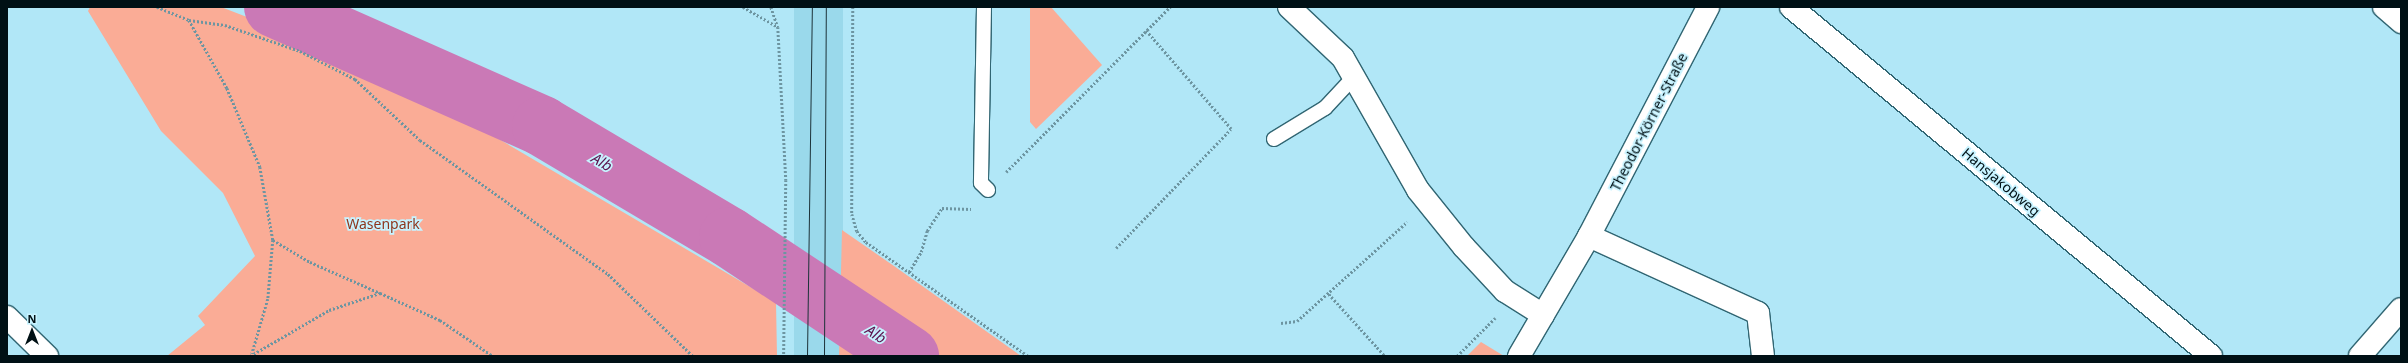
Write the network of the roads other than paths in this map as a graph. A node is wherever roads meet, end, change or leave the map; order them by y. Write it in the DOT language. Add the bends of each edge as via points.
graph roads {
  1 [pos="984,7"];
  2 [pos="1289,7"];
  3 [pos="1708,7"];
  4 [pos="1791,7"];
  5 [pos="2384,7"];
  6 [pos="2401,22"];
  7 [pos="1354,77"];
  8 [pos="1274,139"];
  9 [pos="988,190"];
  10 [pos="1589,236"];
  11 [pos="2401,309"];
  12 [pos="1544,315"];
  13 [pos="7,317"];
  14 [pos="47,356"];
  15 [pos="1519,356"];
  16 [pos="1763,356"];
  17 [pos="2211,356"];
  18 [pos="2360,356"];
  1 -- 9 [label="lane" via="981,183"];
  2 -- 7 [label="street" via="1343,58"];
  3 -- 10 [label="street, Theodor-Körner-Straße"];
  4 -- 17 [label="street, Hansjakobweg"];
  5 -- 6 [label="street"];
  7 -- 8 [label="lane" via="1325,108"];
  7 -- 12 [label="street" via="1418,190 1428,203 1504,291"];
  10 -- 12 [label="street, Theodor-Körner-Straße"];
  10 -- 16 [label="street" via="1758,313"];
  11 -- 18 [label="street"];
  12 -- 15 [label="street, Theodor-Körner-Straße"];
  13 -- 14 [label="street"];
}
